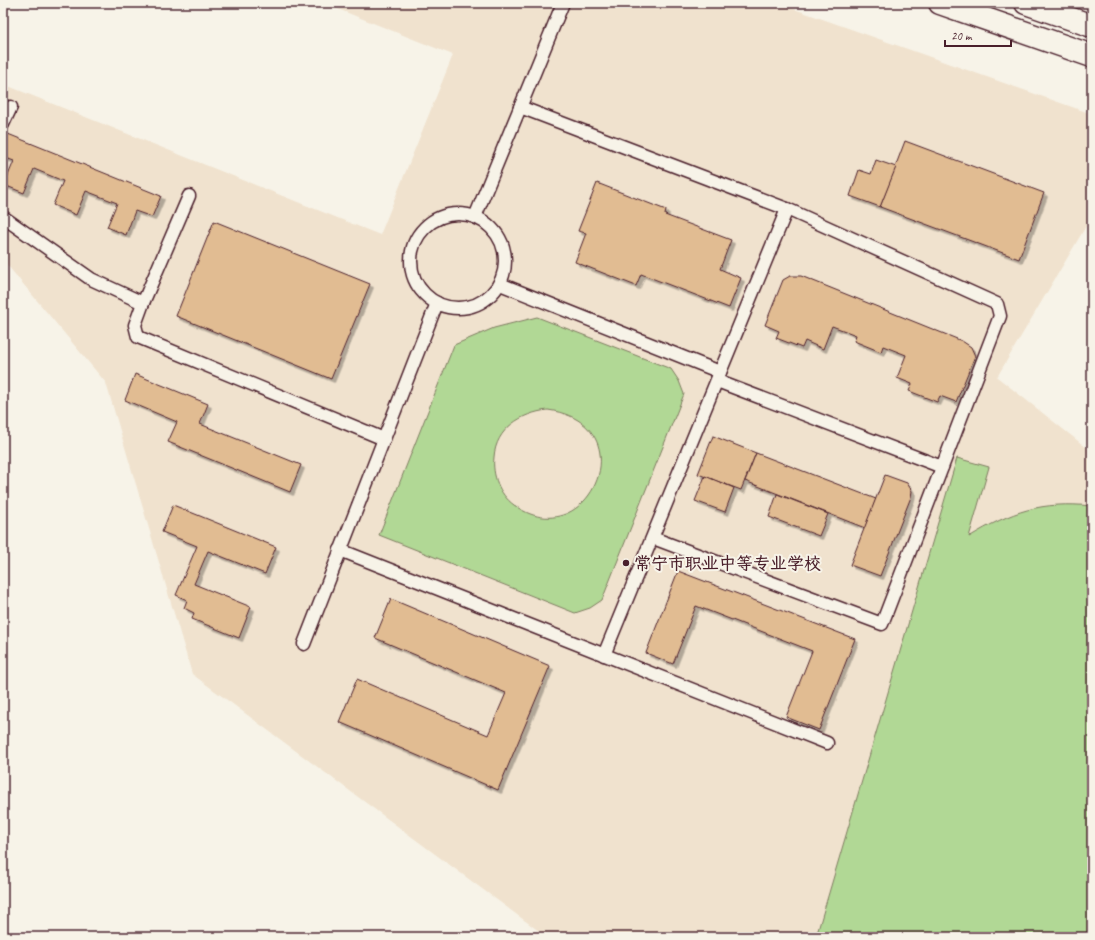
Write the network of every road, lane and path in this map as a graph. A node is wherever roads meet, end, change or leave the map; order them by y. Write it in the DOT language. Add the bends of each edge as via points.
graph roads {
  1 [pos="563,3"];
  2 [pos="940,3"];
  3 [pos="1026,3"];
  4 [pos="1092,26"];
  5 [pos="1092,56"];
  6 [pos="11,107"];
  7 [pos="520,107"];
  8 [pos="3,124"];
  9 [pos="189,196"];
  10 [pos="787,209"];
  11 [pos="3,217"];
  12 [pos="475,217"];
  13 [pos="500,284"];
  14 [pos="143,303"];
  15 [pos="437,303"];
  16 [pos="718,377"];
  17 [pos="384,439"];
  18 [pos="942,467"];
  19 [pos="653,538"];
  20 [pos="340,550"];
  21 [pos="304,644"];
  22 [pos="604,655"];
  23 [pos="827,743"];
  1 -- 7 [label="lane"];
  2 -- 5 [label="highway"];
  3 -- 4 [label="highway"];
  6 -- 8 [label="lane"];
  7 -- 10 [label="lane"];
  7 -- 12 [label="lane"];
  9 -- 14 [label="lane"];
  10 -- 16 [label="lane"];
  10 -- 18 [label="lane" via="997,304 1000,316"];
  11 -- 14 [label="lane" via="91,279"];
  12 -- 13 [label="lane" via="486,222 501,240 505,262"];
  12 -- 15 [label="lane" via="452,214 440,217 421,231 414,241 410,266 414,280 420,291"];
  13 -- 15 [label="lane" via="481,302 468,307 455,308"];
  13 -- 16 [label="lane"];
  14 -- 17 [label="lane" via="135,326 138,337"];
  15 -- 17 [label="lane"];
  16 -- 18 [label="lane"];
  16 -- 19 [label="lane"];
  17 -- 20 [label="lane"];
  18 -- 19 [label="lane" via="882,624"];
  19 -- 22 [label="lane"];
  20 -- 21 [label="lane"];
  20 -- 22 [label="lane"];
  22 -- 23 [label="lane"];
}
